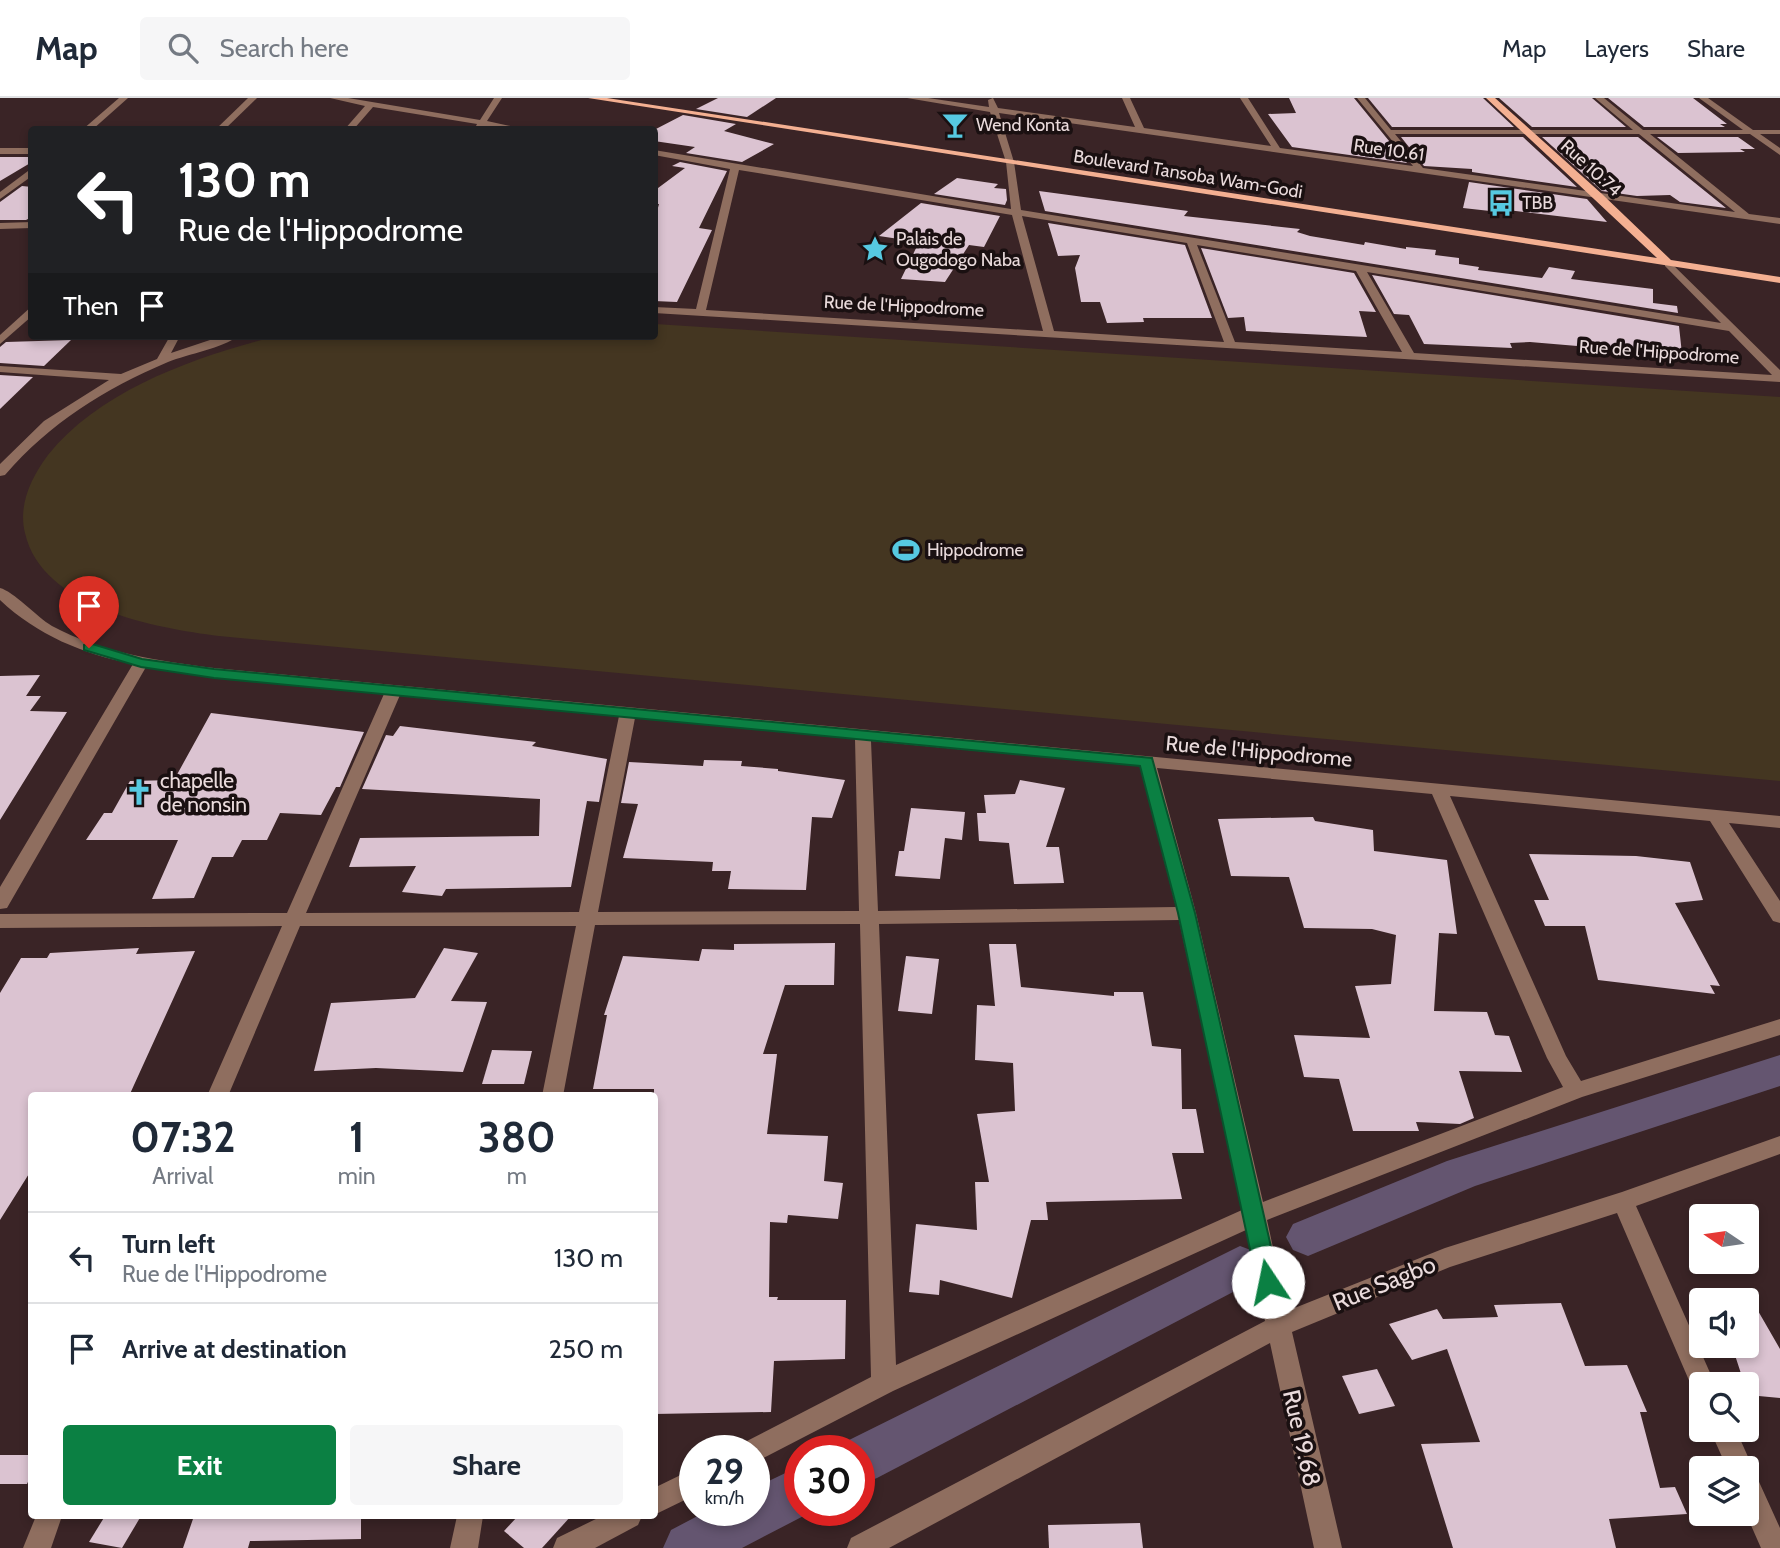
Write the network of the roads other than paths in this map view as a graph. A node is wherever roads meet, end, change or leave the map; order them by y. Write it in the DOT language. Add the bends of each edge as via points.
graph roads {
  1 [pos="124,98"];
  2 [pos="253,98"];
  3 [pos="334,98"];
  4 [pos="498,98"];
  5 [pos="592,98"];
  6 [pos="638,98"];
  7 [pos="911,98"];
  8 [pos="991,98"];
  9 [pos="1126,98"];
  10 [pos="1244,98"];
  11 [pos="1361,98"];
  12 [pos="1490,98"];
  13 [pos="1599,98"];
  14 [pos="1703,98"];
  15 [pos="371,104"];
  16 [pos="993,110"];
  17 [pos="91,126"];
  18 [pos="223,126"];
  19 [pos="352,126"];
  20 [pos="480,126"];
  21 [pos="1141,132"];
  22 [pos="1389,132"];
  23 [pos="1642,132"];
  24 [pos="1752,132"];
  25 [pos="1780,132"];
  26 [pos="1528,133"];
  27 [pos="0,151"];
  28 [pos="28,151"];
  29 [pos="1278,151"];
  30 [pos="1780,152"];
  31 [pos="658,153"];
  32 [pos="1008,158"];
  33 [pos="735,167"];
  34 [pos="1421,171"];
  35 [pos="28,174"];
  36 [pos="1599,195"];
  37 [pos="0,196"];
  38 [pos="1016,211"];
  39 [pos="1746,216"];
  40 [pos="1780,222"];
  41 [pos="28,225"];
  42 [pos="0,226"];
  43 [pos="1191,242"];
  44 [pos="1658,253"];
  45 [pos="1669,264"];
  46 [pos="1361,270"];
  47 [pos="1780,271"];
  48 [pos="1780,280"];
  49 [pos="658,310"];
  50 [pos="28,313"];
  51 [pos="700,313"];
  52 [pos="1730,328"];
  53 [pos="1049,334"];
  54 [pos="173,340"];
  55 [pos="221,340"];
  56 [pos="0,341"];
  57 [pos="1231,345"];
  58 [pos="1409,355"];
  59 [pos="161,361"];
  60 [pos="0,369"];
  61 [pos="123,378"];
  62 [pos="1780,378"];
  63 [pos="18,451"];
  64 [pos="0,459"];
  65 [pos="0,472"];
  66 [pos="0,592"];
  67 [pos="141,663"];
  68 [pos="394,690"];
  69 [pos="628,713"];
  70 [pos="863,735"];
  71 [pos="1147,762"];
  72 [pos="1438,789"];
  73 [pos="1715,815"];
  74 [pos="1780,821"];
  75 [pos="0,903"];
  76 [pos="1187,913"];
  77 [pos="1780,916"];
  78 [pos="587,917"];
  79 [pos="295,919"];
  80 [pos="870,919"];
  81 [pos="0,921"];
  82 [pos="1780,1027"];
  83 [pos="1576,1091"];
  84 [pos="219,1092"];
  85 [pos="553,1092"];
  86 [pos="1780,1145"];
  87 [pos="1623,1201"];
  88 [pos="1255,1215"];
  89 [pos="1277,1327"];
  90 [pos="1698,1372"];
  91 [pos="884,1383"];
  92 [pos="770,1443"];
  93 [pos="679,1489"];
  94 [pos="658,1500"];
  95 [pos="1759,1512"];
  96 [pos="48,1519"];
  97 [pos="469,1519"];
  98 [pos="623,1519"];
  99 [pos="891,1540"];
  100 [pos="37,1548"];
  101 [pos="464,1548"];
  102 [pos="566,1548"];
  103 [pos="861,1548"];
  104 [pos="1328,1548"];
  105 [pos="1775,1548"];
  1 -- 17 [label="street"];
  2 -- 18 [label="street"];
  3 -- 15 [label="street"];
  4 -- 20 [label="street"];
  5 -- 32 [label="main road, Boulevard Tansoba Wam-Godi"];
  6 -- 32 [label="main road, Boulevard Tansoba Wam-Godi"];
  7 -- 16 [label="street, Rue 10.61"];
  8 -- 16 [label="street"];
  9 -- 21 [label="street"];
  10 -- 29 [label="street"];
  11 -- 22 [label="street"];
  12 -- 26 [label="main road, Rue 10.74"];
  13 -- 23 [label="street"];
  14 -- 24 [label="street"];
  15 -- 19 [label="street"];
  15 -- 20 [label="street"];
  16 -- 21 [label="street, Rue 10.61"];
  16 -- 32 [label="street"];
  21 -- 29 [label="street, Rue 10.61"];
  22 -- 26 [label="street"];
  22 -- 34 [label="street"];
  23 -- 24 [label="street"];
  23 -- 26 [label="street"];
  23 -- 39 [label="street"];
  24 -- 25 [label="street"];
  24 -- 30 [label="street"];
  26 -- 36 [label="main road, Rue 10.74"];
  27 -- 28 [label="street"];
  29 -- 34 [label="street, Rue 10.61"];
  31 -- 33 [label="street"];
  32 -- 38 [label="street"];
  32 -- 44 [label="main road, Boulevard Tansoba Wam-Godi"];
  32 -- 45 [label="main road, Boulevard Tansoba Wam-Godi"];
  33 -- 38 [label="street"];
  33 -- 51 [label="street"];
  34 -- 36 [label="street, Rue 10.61"];
  35 -- 37 [label="street"];
  36 -- 39 [label="street, Rue 10.61"];
  36 -- 44 [label="main road, Rue 10.74"];
  38 -- 43 [label="street"];
  38 -- 53 [label="street"];
  39 -- 40 [label="street, Rue 10.61"];
  41 -- 42 [label="street"];
  43 -- 46 [label="street"];
  43 -- 57 [label="street"];
  44 -- 45 [label="main road, Rue 10.74"];
  44 -- 47 [label="main road, Boulevard Tansoba Wam-Godi"];
  45 -- 48 [label="main road, Boulevard Tansoba Wam-Godi"];
  45 -- 52 [label="street"];
  46 -- 52 [label="street"];
  46 -- 58 [label="street"];
  49 -- 51 [label="street, Rue de l'Hippodrome"];
  50 -- 56 [label="street"];
  51 -- 53 [label="street, Rue de l'Hippodrome"];
  52 -- 62 [label="street"];
  53 -- 57 [label="street, Rue de l'Hippodrome"];
  54 -- 59 [label="street"];
  55 -- 59 [label="street"];
  57 -- 58 [label="street, Rue de l'Hippodrome"];
  58 -- 62 [label="street, Rue de l'Hippodrome"];
  59 -- 61 [label="street"];
  60 -- 61 [label="street"];
  61 -- 63 [label="street" via="72,407"];
  63 -- 64 [label="street"];
  63 -- 65 [label="street"];
  66 -- 67 [label="street, Rue de l'Hippodrome" via="33,621 58,635"];
  67 -- 68 [label="street, Rue de l'Hippodrome"];
  67 -- 75 [label="street"];
  68 -- 69 [label="street, Rue de l'Hippodrome"];
  68 -- 79 [label="street"];
  69 -- 70 [label="street, Rue de l'Hippodrome"];
  69 -- 78 [label="street"];
  70 -- 71 [label="street, Rue de l'Hippodrome"];
  70 -- 80 [label="street"];
  71 -- 72 [label="street, Rue de l'Hippodrome"];
  71 -- 76 [label="street, Rue 19.68"];
  72 -- 73 [label="street, Rue de l'Hippodrome"];
  72 -- 83 [label="street" via="1557,1058"];
  73 -- 74 [label="street, Rue de l'Hippodrome"];
  73 -- 77 [label="street"];
  76 -- 80 [label="street"];
  76 -- 88 [label="street, Rue 19.68"];
  78 -- 79 [label="street"];
  78 -- 80 [label="street"];
  78 -- 85 [label="street"];
  79 -- 81 [label="street"];
  79 -- 84 [label="street"];
  80 -- 91 [label="street"];
  82 -- 83 [label="street"];
  83 -- 88 [label="street"];
  86 -- 87 [label="street, Rue Sagbo"];
  87 -- 89 [label="street, Rue Sagbo" via="1445,1258"];
  87 -- 90 [label="street"];
  88 -- 89 [label="street, Rue 19.68"];
  88 -- 91 [label="street"];
  89 -- 99 [label="street, Rue Sagbo"];
  89 -- 104 [label="street, Rue 19.68"];
  91 -- 92 [label="street"];
  93 -- 94 [label="street"];
  95 -- 105 [label="street"];
  96 -- 100 [label="street"];
  97 -- 101 [label="street"];
  98 -- 102 [label="street"];
  99 -- 103 [label="street, Rue Sagbo"];
}
